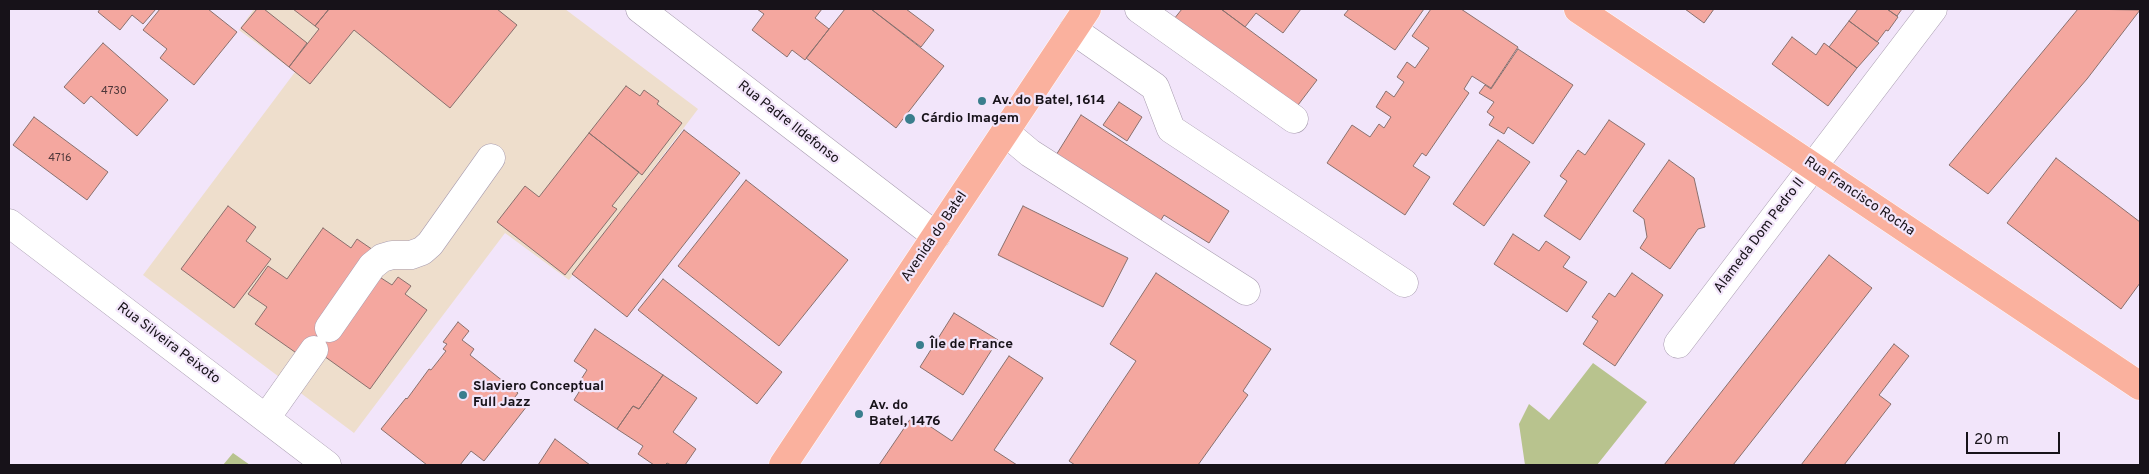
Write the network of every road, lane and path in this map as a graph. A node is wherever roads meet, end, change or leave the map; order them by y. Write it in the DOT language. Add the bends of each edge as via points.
graph roads {
  1 [pos="640,9"];
  2 [pos="1139,9"];
  3 [pos="1578,9"];
  4 [pos="1933,9"];
  5 [pos="1080,19"];
  6 [pos="1294,119"];
  7 [pos="1005,132"];
  8 [pos="491,158"];
  9 [pos="1813,167"];
  10 [pos="9,223"];
  11 [pos="936,236"];
  12 [pos="1404,283"];
  13 [pos="1246,291"];
  14 [pos="329,328"];
  15 [pos="1678,344"];
  16 [pos="314,350"];
  17 [pos="2140,386"];
  18 [pos="266,418"];
  19 [pos="327,465"];
  20 [pos="783,465"];
  1 -- 11 [label="street, Rua Padre Ildefonso"];
  2 -- 6 [label="street"];
  3 -- 9 [label="main road, Rua Francisco Rocha"];
  4 -- 9 [label="street, Alameda Dom Pedro II"];
  5 -- 7 [label="main road, Avenida do Batel"];
  5 -- 12 [label="street" via="1155,87 1171,129"];
  7 -- 11 [label="main road, Avenida do Batel"];
  7 -- 13 [label="street" via="1030,153"];
  8 -- 14 [label="street" via="430,244 410,255 382,258 372,266"];
  9 -- 15 [label="street, Alameda Dom Pedro II"];
  9 -- 17 [label="main road, Rua Francisco Rocha"];
  10 -- 18 [label="street, Rua Silveira Peixoto"];
  11 -- 20 [label="main road, Avenida do Batel"];
  16 -- 18 [label="street"];
  18 -- 19 [label="street, Rua Silveira Peixoto"];
}
